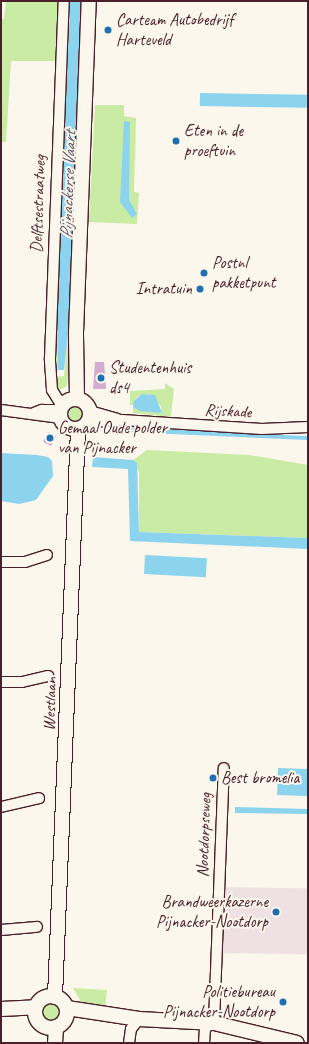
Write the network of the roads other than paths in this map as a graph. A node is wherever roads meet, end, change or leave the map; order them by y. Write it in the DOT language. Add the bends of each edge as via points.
graph roads {
  1 [pos="64,1"];
  2 [pos="90,1"];
  3 [pos="1,410"];
  4 [pos="73,414"];
  5 [pos="308,427"];
  6 [pos="47,555"];
  7 [pos="1,562"];
  8 [pos="48,676"];
  9 [pos="1,682"];
  10 [pos="224,768"];
  11 [pos="39,798"];
  12 [pos="1,807"];
  13 [pos="37,927"];
  14 [pos="1,930"];
  15 [pos="52,997"];
  16 [pos="1,1010"];
  17 [pos="36,1011"];
  18 [pos="66,1013"];
  19 [pos="139,1018"];
  20 [pos="210,1026"];
  21 [pos="51,1027"];
  22 [pos="46,1043"];
  23 [pos="55,1043"];
  24 [pos="129,1043"];
  25 [pos="204,1043"];
  26 [pos="297,1043"];
  1 -- 4 [label="street, Delftsestraatweg" via="50,358 52,390"];
  2 -- 4 [label="main road"];
  3 -- 4 [label="street, Rijskade" via="34,413 42,410"];
  4 -- 5 [label="street, Rijskade" via="122,420 262,429"];
  4 -- 15 [label="main road, Westlaan" via="76,500"];
  6 -- 7 [label="street" via="25,562"];
  8 -- 9 [label="street" via="22,682"];
  10 -- 20 [label="street, Nootdorpseweg"];
  11 -- 12 [label="street"];
  13 -- 14 [label="street"];
  15 -- 17 [label="main road"];
  15 -- 18 [label="main road"];
  16 -- 17 [label="main road"];
  17 -- 21 [label="main road"];
  18 -- 19 [label="main road"];
  18 -- 21 [label="main road"];
  19 -- 20 [label="main road"];
  19 -- 24 [label="street" via="131,1029"];
  20 -- 25 [label="street, Nootdorpseweg"];
  20 -- 26 [label="main road"];
  21 -- 22 [label="main road"];
  21 -- 23 [label="main road"];
}
